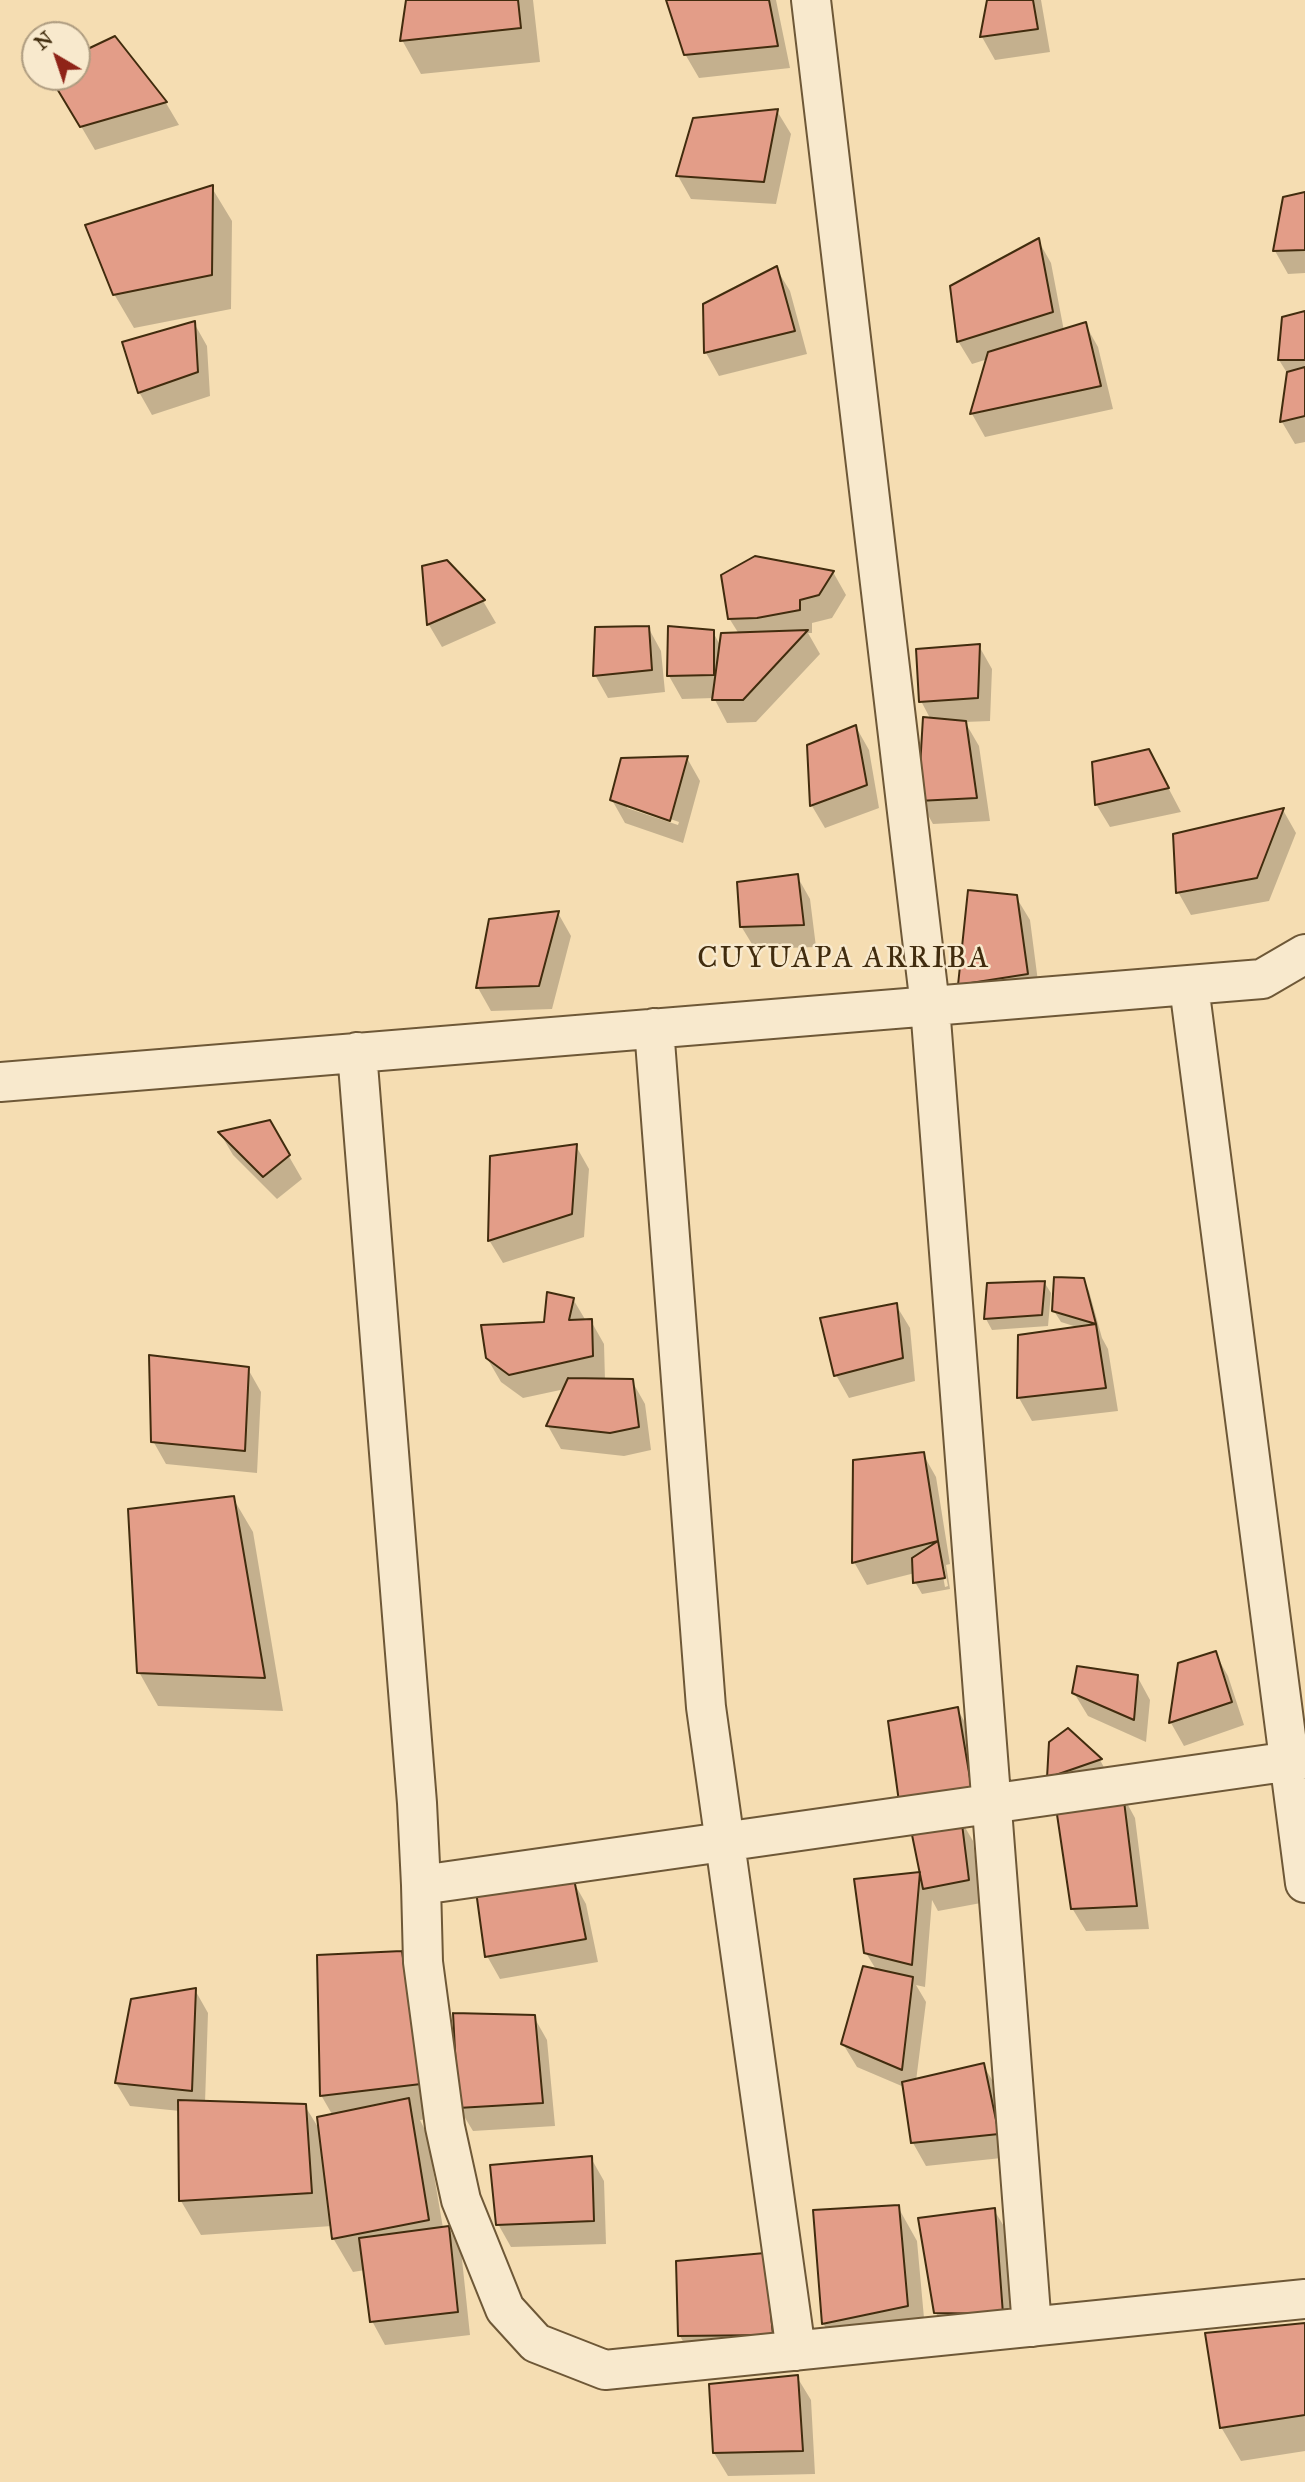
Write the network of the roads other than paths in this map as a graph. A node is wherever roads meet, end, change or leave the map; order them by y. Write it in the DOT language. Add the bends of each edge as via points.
graph roads {
  1 [pos="811,0"];
  2 [pos="1305,954"];
  3 [pos="1189,986"];
  4 [pos="930,1006"];
  5 [pos="654,1028"];
  6 [pos="358,1052"];
  7 [pos="0,1082"];
  8 [pos="1297,1760"];
  9 [pos="991,1802"];
  10 [pos="723,1841"];
  11 [pos="1305,1883"];
  12 [pos="421,1885"];
  13 [pos="1305,2299"];
  14 [pos="1032,2326"];
  15 [pos="796,2351"];
  1 -- 4 [label="street"];
  2 -- 3 [label="street" via="1262,979"];
  3 -- 4 [label="street"];
  3 -- 8 [label="street"];
  4 -- 5 [label="street"];
  4 -- 9 [label="street"];
  5 -- 6 [label="street"];
  5 -- 10 [label="street" via="706,1707"];
  6 -- 7 [label="street"];
  6 -- 12 [label="street"];
  8 -- 9 [label="street"];
  8 -- 11 [label="street"];
  9 -- 10 [label="street"];
  9 -- 14 [label="street"];
  10 -- 12 [label="street"];
  10 -- 15 [label="street"];
  12 -- 15 [label="street" via="422,1962 445,2127 461,2200 505,2309 536,2343 604,2370"];
  13 -- 14 [label="street"];
  14 -- 15 [label="street"];
}
